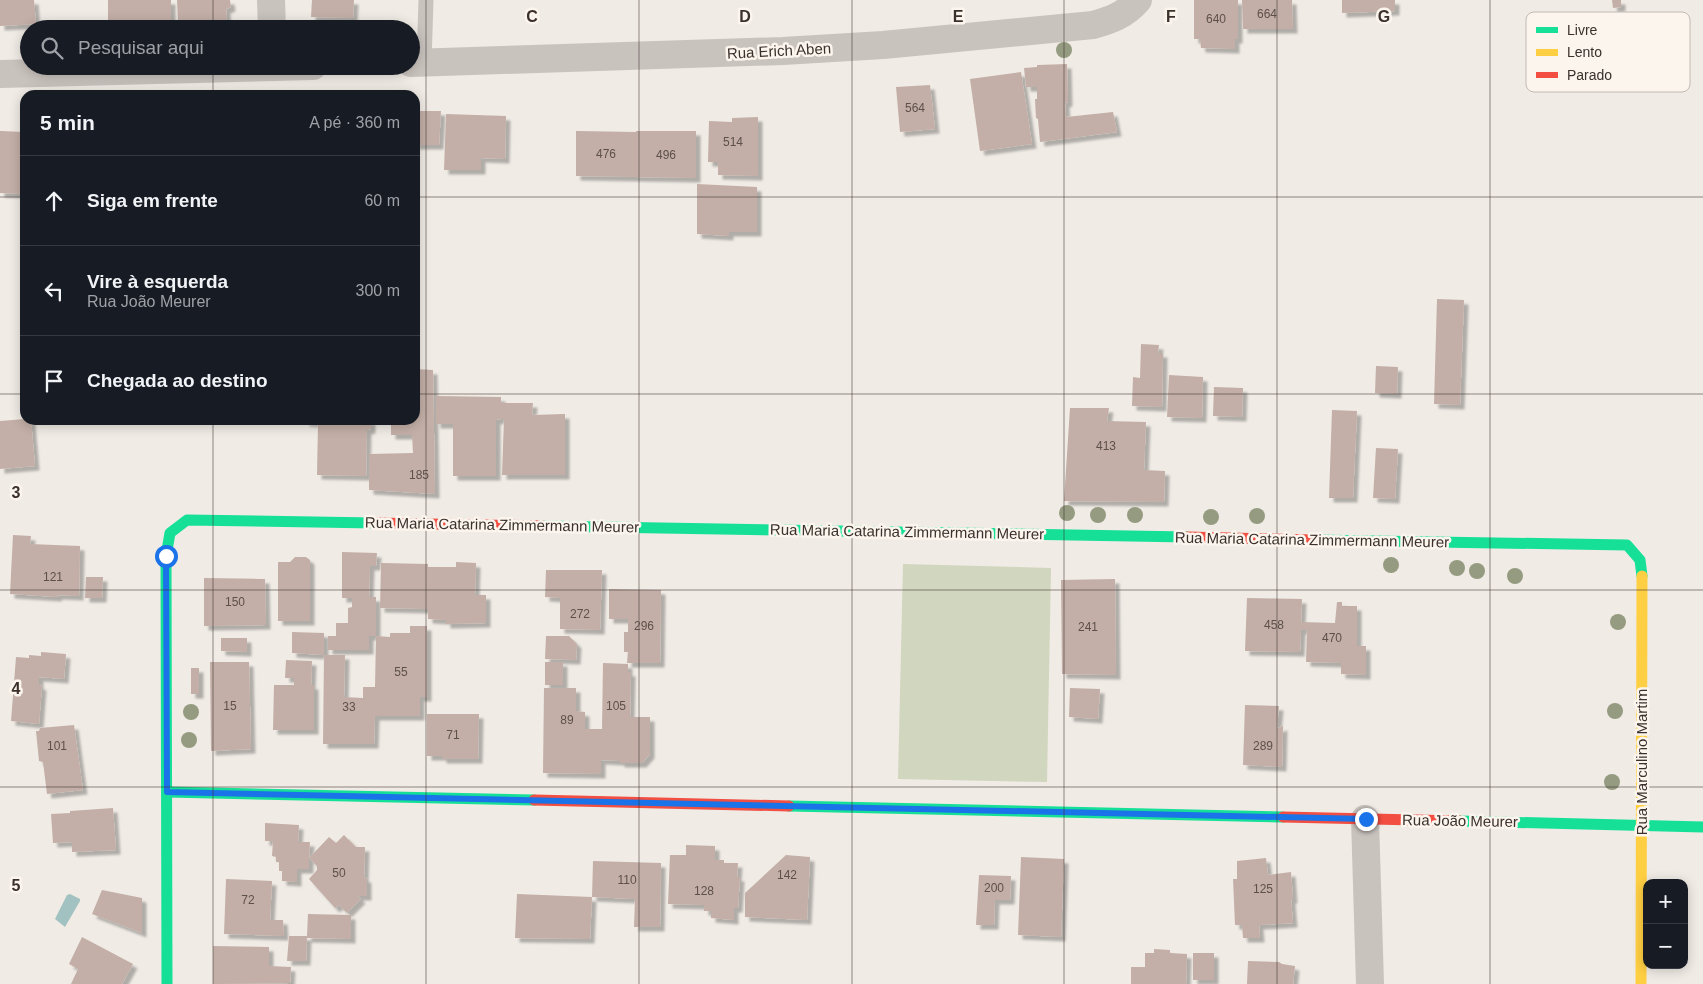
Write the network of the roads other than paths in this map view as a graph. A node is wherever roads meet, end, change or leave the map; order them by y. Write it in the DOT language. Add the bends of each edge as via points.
graph roads {
  1 [pos="272,0"];
  2 [pos="426,0"];
  3 [pos="1138,0"];
  4 [pos="272,20"];
  5 [pos="420,47"];
  6 [pos="420,63"];
  7 [pos="20,73"];
  8 [pos="0,74"];
  9 [pos="1627,545"];
  10 [pos="167,792"];
  11 [pos="1366,819"];
  12 [pos="1642,826"];
  13 [pos="1703,827"];
  14 [pos="167,984"];
  15 [pos="1370,984"];
  16 [pos="1641,984"];
  1 -- 4 [label="street"];
  2 -- 5 [label="lane"];
  3 -- 6 [label="street, Rua Erich Aben" via="1118,17 1093,25 884,45 686,56"];
  7 -- 8 [label="street"];
  9 -- 10 [label="street, Rua Maria Catarina Zimmermann Meurer" via="187,520 170,533 166,556"];
  9 -- 12 [label="street, Rua Marculino Martim" via="1640,560 1642,582"];
  10 -- 11 [label="street, Rua João Meurer"];
  10 -- 14 [label="street"];
  11 -- 12 [label="street, Rua João Meurer"];
  11 -- 15 [label="street"];
  12 -- 13 [label="street, Rua João Meurer"];
  12 -- 16 [label="street, Rua Marculino Martim"];
}
